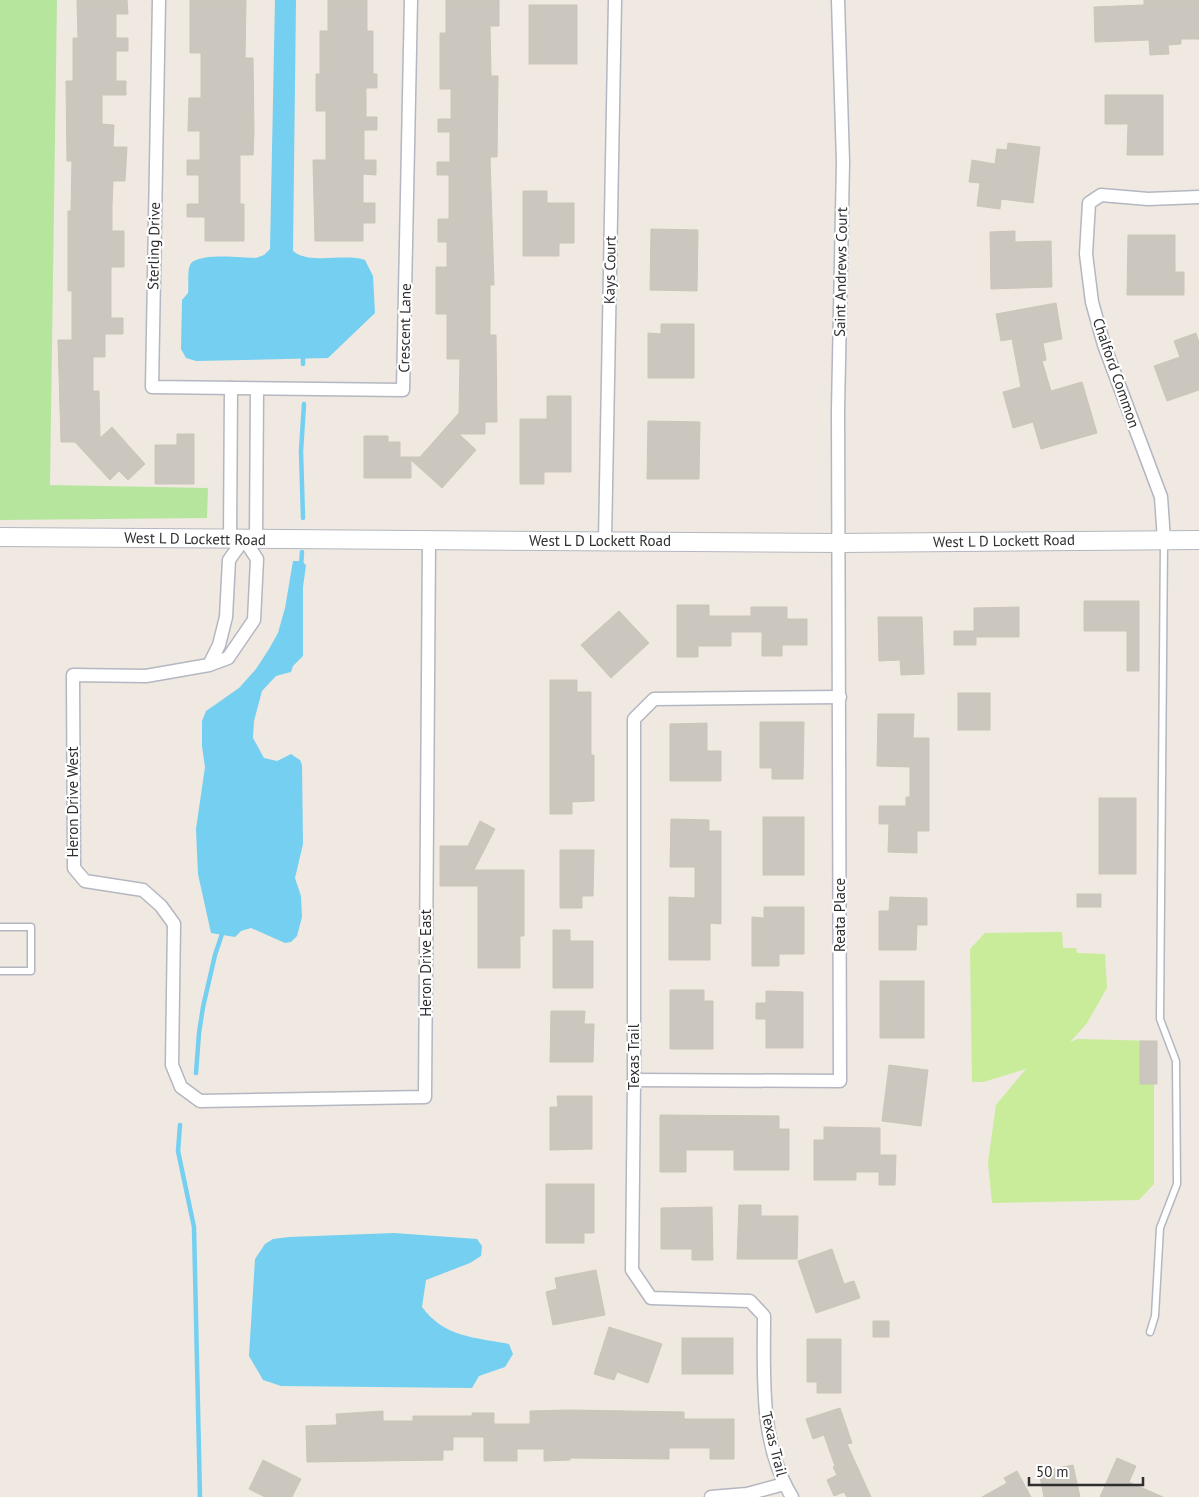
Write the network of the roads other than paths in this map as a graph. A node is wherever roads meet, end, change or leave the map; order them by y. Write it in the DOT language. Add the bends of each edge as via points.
graph roads {
  1 [pos="158,0"];
  2 [pos="411,0"];
  3 [pos="615,0"];
  4 [pos="838,0"];
  5 [pos="1199,197"];
  6 [pos="230,388"];
  7 [pos="257,389"];
  8 [pos="0,537"];
  9 [pos="243,539"];
  10 [pos="429,540"];
  11 [pos="1164,540"];
  12 [pos="1199,540"];
  13 [pos="605,541"];
  14 [pos="839,543"];
  15 [pos="208,665"];
  16 [pos="840,697"];
  17 [pos="0,926"];
  18 [pos="0,971"];
  19 [pos="634,1080"];
  20 [pos="181,1087"];
  21 [pos="1150,1332"];
  22 [pos="784,1484"];
  23 [pos="711,1497"];
  24 [pos="792,1497"];
  1 -- 6 [label="street, Sterling Drive" via="152,387"];
  2 -- 7 [label="street, Crescent Lane" via="403,390"];
  3 -- 13 [label="street, Kays Court"];
  4 -- 14 [label="street, Saint Andrews Court" via="843,162"];
  5 -- 11 [label="street, Chalford Common" via="1148,199 1101,195 1089,203 1086,254 1092,302 1104,345 1161,497"];
  6 -- 7 [label="street, Sterling Drive"];
  6 -- 9 [label="street"];
  7 -- 9 [label="street"];
  8 -- 9 [label="main road, West L D Lockett Road"];
  9 -- 10 [label="main road, West L D Lockett Road"];
  9 -- 15 [label="street" via="229,560 226,617 219,645"];
  9 -- 15 [label="street, Heron Drive West" via="257,559 254,620 228,658"];
  10 -- 13 [label="main road, West L D Lockett Road"];
  10 -- 20 [label="street, Heron Drive East" via="425,1097 200,1101"];
  11 -- 12 [label="main road, West L D Lockett Road"];
  11 -- 14 [label="main road, West L D Lockett Road"];
  11 -- 21 [label="lane" via="1160,1019 1176,1061 1177,1184 1160,1228 1155,1316"];
  13 -- 14 [label="main road, West L D Lockett Road"];
  14 -- 16 [label="street, Reata Place"];
  15 -- 20 [label="street, Heron Drive West" via="146,676 73,675 74,868 85,881 143,890 161,906 174,924 172,1065"];
  16 -- 19 [label="street, Texas Trail" via="654,699 634,719"];
  16 -- 19 [label="street, Reata Place" via="840,1081"];
  17 -- 18 [label="lane" via="31,927 31,971"];
  19 -- 22 [label="street, Texas Trail" via="632,1270 651,1298 750,1301 764,1316 764,1405"];
  22 -- 23 [label="street" via="747,1494"];
  22 -- 24 [label="street, Texas Trail"];
}
